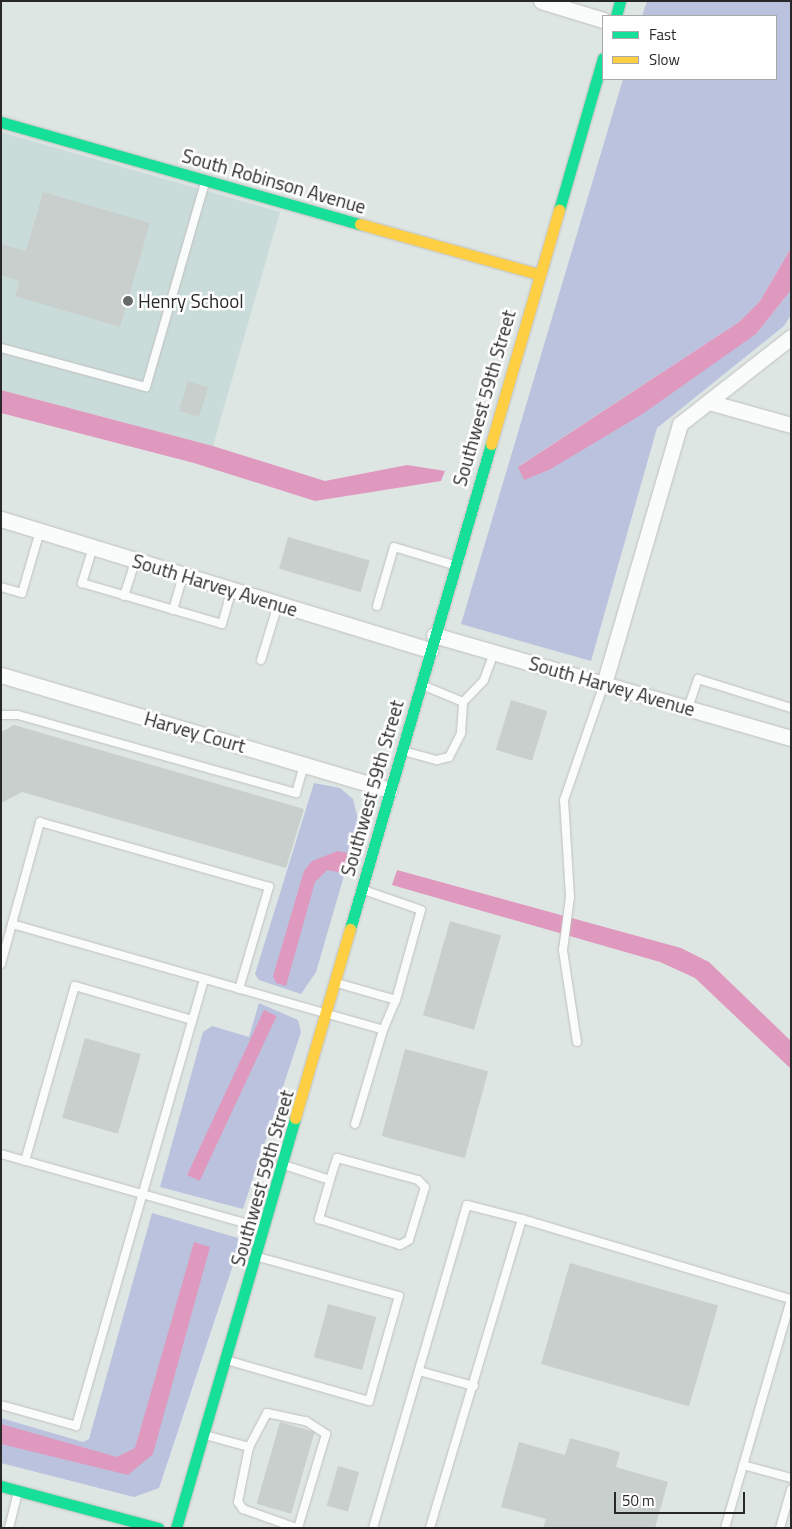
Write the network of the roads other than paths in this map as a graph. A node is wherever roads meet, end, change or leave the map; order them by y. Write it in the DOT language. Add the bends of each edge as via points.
graph roads {
  1 [pos="541,1"];
  2 [pos="620,1"];
  3 [pos="616,15"];
  4 [pos="602,20"];
  5 [pos="602,61"];
  6 [pos="1,122"];
  7 [pos="206,180"];
  8 [pos="538,274"];
  9 [pos="791,337"];
  10 [pos="1,348"];
  11 [pos="708,402"];
  12 [pos="791,425"];
  13 [pos="1,519"];
  14 [pos="40,531"];
  15 [pos="93,547"];
  16 [pos="136,560"];
  17 [pos="454,565"];
  18 [pos="183,574"];
  19 [pos="1,587"];
  20 [pos="232,590"];
  21 [pos="124,596"];
  22 [pos="278,604"];
  23 [pos="377,606"];
  24 [pos="173,610"];
  25 [pos="434,635"];
  26 [pos="430,650"];
  27 [pos="494,652"];
  28 [pos="261,660"];
  29 [pos="1,675"];
  30 [pos="420,684"];
  31 [pos="604,684"];
  32 [pos="462,702"];
  33 [pos="688,708"];
  34 [pos="791,708"];
  35 [pos="1,715"];
  36 [pos="791,738"];
  37 [pos="401,750"];
  38 [pos="304,764"];
  39 [pos="389,790"];
  40 [pos="362,889"];
  41 [pos="12,924"];
  42 [pos="1,964"];
  43 [pos="204,979"];
  44 [pos="335,983"];
  45 [pos="239,988"];
  46 [pos="396,1000"];
  47 [pos="326,1014"];
  48 [pos="192,1020"];
  49 [pos="383,1030"];
  50 [pos="577,1042"];
  51 [pos="355,1124"];
  52 [pos="1,1154"];
  53 [pos="25,1161"];
  54 [pos="284,1165"];
  55 [pos="330,1180"];
  56 [pos="142,1194"];
  57 [pos="522,1218"];
  58 [pos="266,1229"];
  59 [pos="258,1257"];
  60 [pos="791,1299"];
  61 [pos="226,1360"];
  62 [pos="419,1371"];
  63 [pos="474,1386"];
  64 [pos="1,1405"];
  65 [pos="204,1434"];
  66 [pos="249,1446"];
  67 [pos="743,1465"];
  68 [pos="791,1478"];
  69 [pos="1,1486"];
  70 [pos="791,1490"];
  71 [pos="19,1491"];
  72 [pos="106,1514"];
  73 [pos="9,1528"];
  74 [pos="103,1528"];
  75 [pos="158,1528"];
  76 [pos="176,1528"];
  77 [pos="297,1528"];
  78 [pos="374,1528"];
  79 [pos="430,1528"];
  80 [pos="725,1528"];
  81 [pos="780,1528"];
  1 -- 4 [label="street"];
  2 -- 3 [label="main road"];
  5 -- 8 [label="main road, Southwest 59th Street"];
  6 -- 7 [label="main road, South Robinson Avenue"];
  7 -- 8 [label="main road, South Robinson Avenue"];
  7 -- 10 [label="lane" via="146,387"];
  8 -- 17 [label="main road, Southwest 59th Street"];
  9 -- 11 [label="street"];
  11 -- 12 [label="street"];
  11 -- 31 [label="street" via="680,424"];
  13 -- 14 [label="street, South Harvey Avenue"];
  14 -- 15 [label="street, South Harvey Avenue"];
  14 -- 19 [label="lane" via="22,594"];
  15 -- 16 [label="street, South Harvey Avenue"];
  15 -- 21 [label="lane" via="82,583"];
  16 -- 18 [label="street, South Harvey Avenue"];
  16 -- 21 [label="lane"];
  17 -- 23 [label="lane" via="394,547"];
  17 -- 25 [label="main road, Southwest 59th Street"];
  18 -- 20 [label="street, South Harvey Avenue"];
  18 -- 24 [label="lane"];
  20 -- 22 [label="street, South Harvey Avenue"];
  20 -- 24 [label="lane" via="222,624"];
  21 -- 24 [label="lane"];
  22 -- 26 [label="street, South Harvey Avenue"];
  22 -- 28 [label="lane"];
  25 -- 26 [label="main road, Southwest 59th Street"];
  25 -- 27 [label="street, South Harvey Avenue"];
  26 -- 30 [label="main road, Southwest 59th Street"];
  27 -- 31 [label="street, South Harvey Avenue"];
  27 -- 32 [label="lane" via="484,680"];
  29 -- 38 [label="street, Harvey Court"];
  30 -- 32 [label="lane" via="456,695"];
  30 -- 37 [label="main road, Southwest 59th Street"];
  31 -- 33 [label="street, South Harvey Avenue"];
  31 -- 50 [label="lane" via="564,800 570,897 563,950"];
  32 -- 37 [label="lane" via="461,733 449,757 437,760"];
  33 -- 34 [label="lane" via="698,680"];
  33 -- 36 [label="street, South Harvey Avenue"];
  35 -- 38 [label="lane" via="18,715 296,793"];
  37 -- 39 [label="main road, Southwest 59th Street"];
  38 -- 39 [label="street, Harvey Court"];
  39 -- 40 [label="main road, Southwest 59th Street"];
  40 -- 44 [label="main road, Southwest 59th Street"];
  40 -- 46 [label="lane" via="421,910"];
  41 -- 42 [label="lane"];
  41 -- 43 [label="lane"];
  41 -- 45 [label="lane" via="40,822 260,884 269,887"];
  43 -- 45 [label="lane"];
  43 -- 48 [label="lane"];
  44 -- 46 [label="lane"];
  44 -- 47 [label="main road, Southwest 59th Street"];
  45 -- 47 [label="lane"];
  46 -- 49 [label="lane"];
  47 -- 49 [label="lane"];
  47 -- 54 [label="main road, Southwest 59th Street"];
  48 -- 53 [label="lane" via="75,986"];
  48 -- 56 [label="lane"];
  49 -- 51 [label="lane"];
  52 -- 53 [label="lane"];
  53 -- 56 [label="lane"];
  54 -- 55 [label="lane"];
  54 -- 58 [label="main road, Southwest 59th Street"];
  55 -- 55 [label="lane" via="337,1158 418,1180 425,1187 409,1240 400,1245 319,1219"];
  56 -- 58 [label="lane"];
  56 -- 64 [label="lane" via="76,1426"];
  57 -- 60 [label="lane"];
  57 -- 62 [label="lane" via="467,1205"];
  57 -- 63 [label="lane"];
  58 -- 59 [label="main road, Southwest 59th Street"];
  59 -- 61 [label="main road, Southwest 59th Street"];
  59 -- 61 [label="lane" via="399,1296 369,1401"];
  60 -- 67 [label="lane"];
  61 -- 65 [label="main road, Southwest 59th Street"];
  62 -- 63 [label="lane"];
  62 -- 78 [label="lane"];
  63 -- 79 [label="lane"];
  65 -- 66 [label="lane"];
  65 -- 76 [label="main road, Southwest 59th Street"];
  66 -- 77 [label="lane" via="238,1502 243,1509"];
  66 -- 77 [label="lane" via="267,1413 306,1421 326,1434"];
  67 -- 68 [label="lane"];
  67 -- 80 [label="lane"];
  69 -- 71 [label="main road"];
  70 -- 81 [label="lane"];
  71 -- 72 [label="main road"];
  71 -- 73 [label="lane"];
  72 -- 74 [label="lane"];
  72 -- 75 [label="main road"];
}
